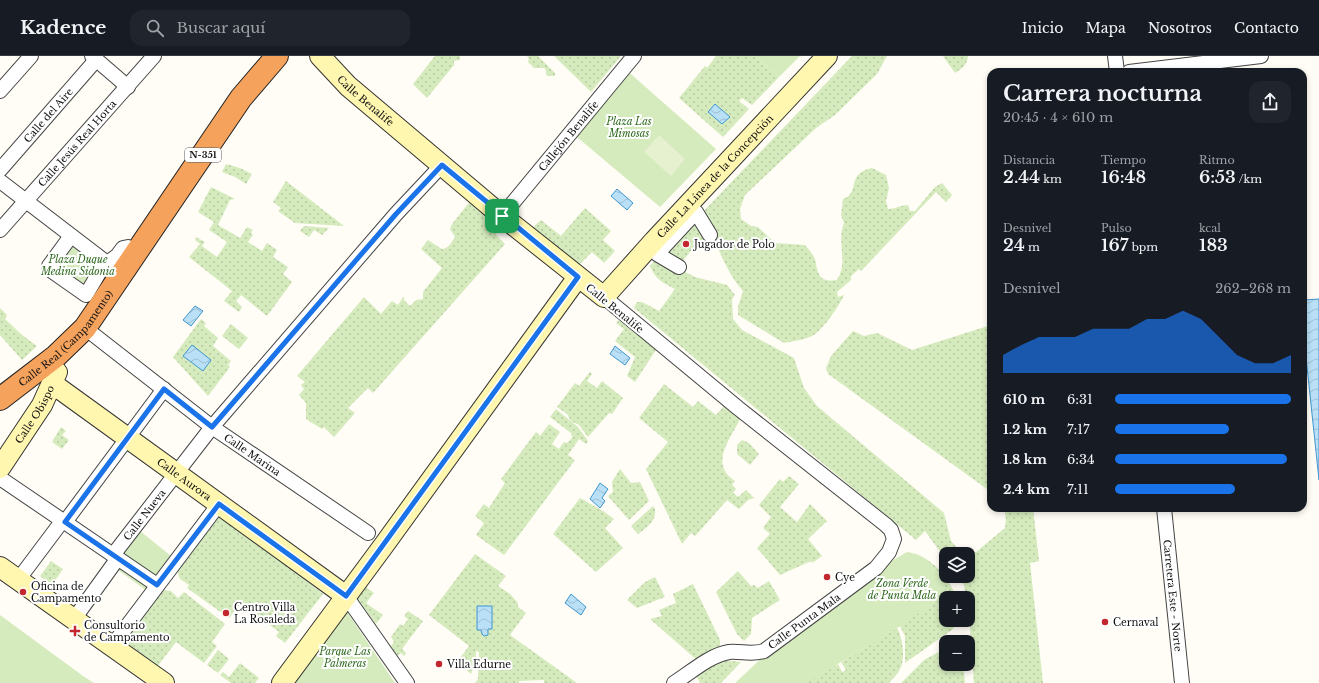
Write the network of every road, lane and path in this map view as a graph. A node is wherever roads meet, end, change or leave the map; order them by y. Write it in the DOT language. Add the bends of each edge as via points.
graph roads {
  1 [pos="31,56"];
  2 [pos="154,56"];
  3 [pos="320,56"];
  4 [pos="634,56"];
  5 [pos="827,56"];
  6 [pos="1115,56"];
  7 [pos="1261,56"];
  8 [pos="272,57"];
  9 [pos="94,58"];
  10 [pos="1116,68"];
  11 [pos="1162,68"];
  12 [pos="128,86"];
  13 [pos="0,91"];
  14 [pos="442,165"];
  15 [pos="0,170"];
  16 [pos="0,181"];
  17 [pos="24,201"];
  18 [pos="502,216"];
  19 [pos="0,230"];
  20 [pos="710,235"];
  21 [pos="72,236"];
  22 [pos="138,253"];
  23 [pos="107,262"];
  24 [pos="679,267"];
  25 [pos="578,277"];
  26 [pos="604,297"];
  27 [pos="85,328"];
  28 [pos="56,356"];
  29 [pos="53,384"];
  30 [pos="164,389"];
  31 [pos="0,399"];
  32 [pos="212,427"];
  33 [pos="128,437"];
  34 [pos="0,468"];
  35 [pos="177,473"];
  36 [pos="0,478"];
  37 [pos="219,504"];
  38 [pos="1164,512"];
  39 [pos="64,521"];
  40 [pos="368,533"];
  41 [pos="894,539"];
  42 [pos="115,557"];
  43 [pos="0,567"];
  44 [pos="18,580"];
  45 [pos="157,585"];
  46 [pos="346,596"];
  47 [pos="74,619"];
  48 [pos="112,646"];
  49 [pos="164,683"];
  50 [pos="282,683"];
  51 [pos="407,683"];
  52 [pos="674,683"];
  53 [pos="1182,683"];
  1 -- 13 [label="street"];
  2 -- 12 [label="street, Calle Jesús Real Horta"];
  3 -- 14 [label="street, Calle Benalife" via="348,86"];
  4 -- 18 [label="street, Callejón Benalife"];
  5 -- 26 [label="street, Calle La Línea de la Concepción"];
  6 -- 10 [label="street"];
  7 -- 11 [label="street"];
  8 -- 22 [label="highway, Calle Real (Campamento) / N-351" via="241,98"];
  9 -- 12 [label="street"];
  9 -- 15 [label="street, Calle del Aire"];
  12 -- 17 [label="street, Calle Jesús Real Horta"];
  14 -- 18 [label="street, Calle Benalife"];
  14 -- 32 [label="street, Calle Nueva" via="396,214"];
  16 -- 17 [label="street"];
  17 -- 19 [label="street, Calle Jesús Real Horta"];
  17 -- 21 [label="street"];
  18 -- 25 [label="street, Calle Benalife"];
  20 -- 24 [label="street" via="696,212 657,254"];
  21 -- 23 [label="street"];
  21 -- 23 [label="street" via="49,266 49,270 86,294"];
  22 -- 23 [label="street" via="125,247"];
  22 -- 27 [label="highway, Calle Real (Campamento) / N-351"];
  25 -- 26 [label="street, Calle Benalife"];
  25 -- 46 [label="street"];
  26 -- 41 [label="street, Calle Benalife" via="891,530"];
  27 -- 28 [label="highway, Calle Real (Campamento) / N-351"];
  27 -- 30 [label="street, Calle Marina"];
  28 -- 29 [label="street, Calle Obispo" via="57,371"];
  28 -- 31 [label="highway, Calle Real (Campamento) / N-351"];
  29 -- 33 [label="street, Calle Aurora"];
  29 -- 34 [label="street, Calle Obispo" via="31,423"];
  30 -- 32 [label="street, Calle Marina"];
  30 -- 33 [label="street"];
  32 -- 35 [label="street, Calle Nueva"];
  32 -- 40 [label="street, Calle Marina"];
  33 -- 35 [label="street, Calle Aurora"];
  33 -- 39 [label="street"];
  35 -- 37 [label="street, Calle Aurora"];
  35 -- 42 [label="street, Calle Nueva"];
  36 -- 39 [label="street"];
  37 -- 45 [label="street"];
  37 -- 46 [label="street, Calle Aurora"];
  38 -- 53 [label="street, Carretera Este - Norte"];
  39 -- 42 [label="street"];
  39 -- 44 [label="street"];
  41 -- 52 [label="street, Calle Punta Mala" via="889,552 876,568 764,651 726,653"];
  42 -- 45 [label="street"];
  42 -- 47 [label="street, Calle Nueva"];
  43 -- 44 [label="street"];
  44 -- 47 [label="street"];
  45 -- 48 [label="street"];
  46 -- 50 [label="street"];
  46 -- 51 [label="street, Calle Aurora"];
  47 -- 48 [label="street"];
  48 -- 49 [label="street"];
}
